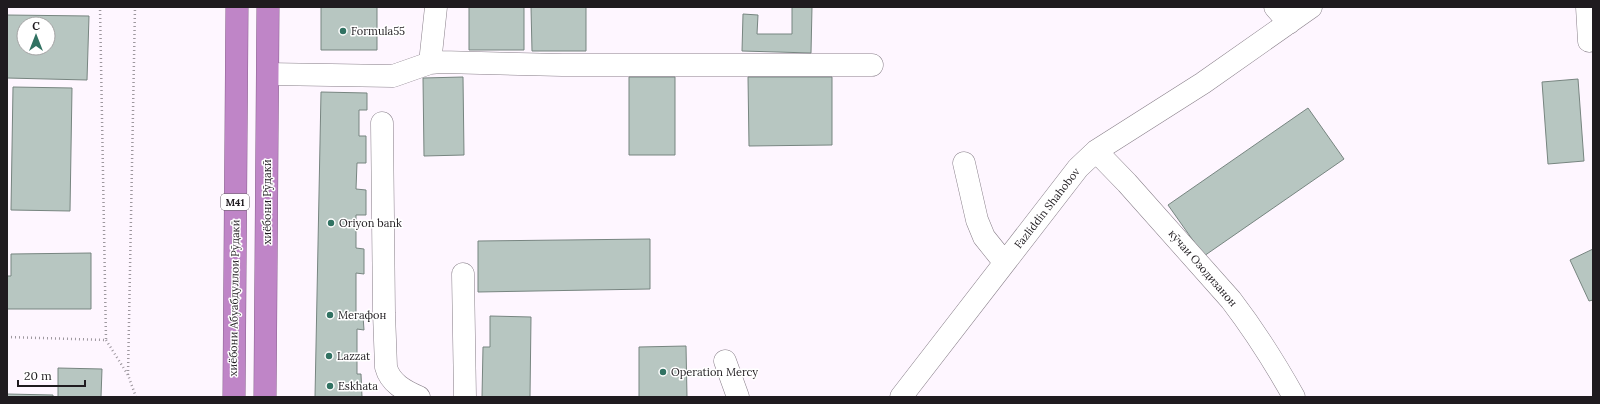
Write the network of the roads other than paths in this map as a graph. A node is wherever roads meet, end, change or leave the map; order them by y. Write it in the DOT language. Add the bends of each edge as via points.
graph roads {
  1 [pos="237,7"];
  2 [pos="268,7"];
  3 [pos="436,7"];
  4 [pos="1275,7"];
  5 [pos="1311,7"];
  6 [pos="1587,7"];
  7 [pos="1289,23"];
  8 [pos="1589,41"];
  9 [pos="430,63"];
  10 [pos="872,65"];
  11 [pos="236,74"];
  12 [pos="268,74"];
  13 [pos="382,123"];
  14 [pos="1096,152"];
  15 [pos="964,163"];
  16 [pos="1004,262"];
  17 [pos="463,274"];
  18 [pos="725,361"];
  19 [pos="234,397"];
  20 [pos="266,397"];
  21 [pos="419,397"];
  22 [pos="466,397"];
  23 [pos="738,397"];
  24 [pos="901,397"];
  25 [pos="1294,397"];
  1 -- 11 [label="highway, хиёбони Абуабдуллои Рӯдакӣ / M41"];
  2 -- 12 [label="highway, хиёбони Рӯдакӣ"];
  3 -- 9 [label="street"];
  4 -- 7 [label="street"];
  5 -- 7 [label="street, Fazliddin Shahobov"];
  6 -- 8 [label="street"];
  7 -- 14 [label="street, Fazliddin Shahobov" via="1203,83"];
  9 -- 10 [label="street"];
  9 -- 12 [label="street" via="393,76"];
  11 -- 12 [label="highway"];
  11 -- 19 [label="highway, хиёбони Абуабдуллои Рӯдакӣ / M41"];
  12 -- 20 [label="highway, хиёбони Рӯдакӣ"];
  13 -- 21 [label="street" via="386,367 388,375 395,382"];
  14 -- 16 [label="street, Fazliddin Shahobov" via="1078,168"];
  14 -- 25 [label="street, кӯчаи Озодизанон" via="1127,182 1231,300 1253,330"];
  15 -- 16 [label="street" via="977,220 984,237"];
  16 -- 24 [label="street, Fazliddin Shahobov"];
  17 -- 22 [label="street"];
  18 -- 23 [label="street"];
}
